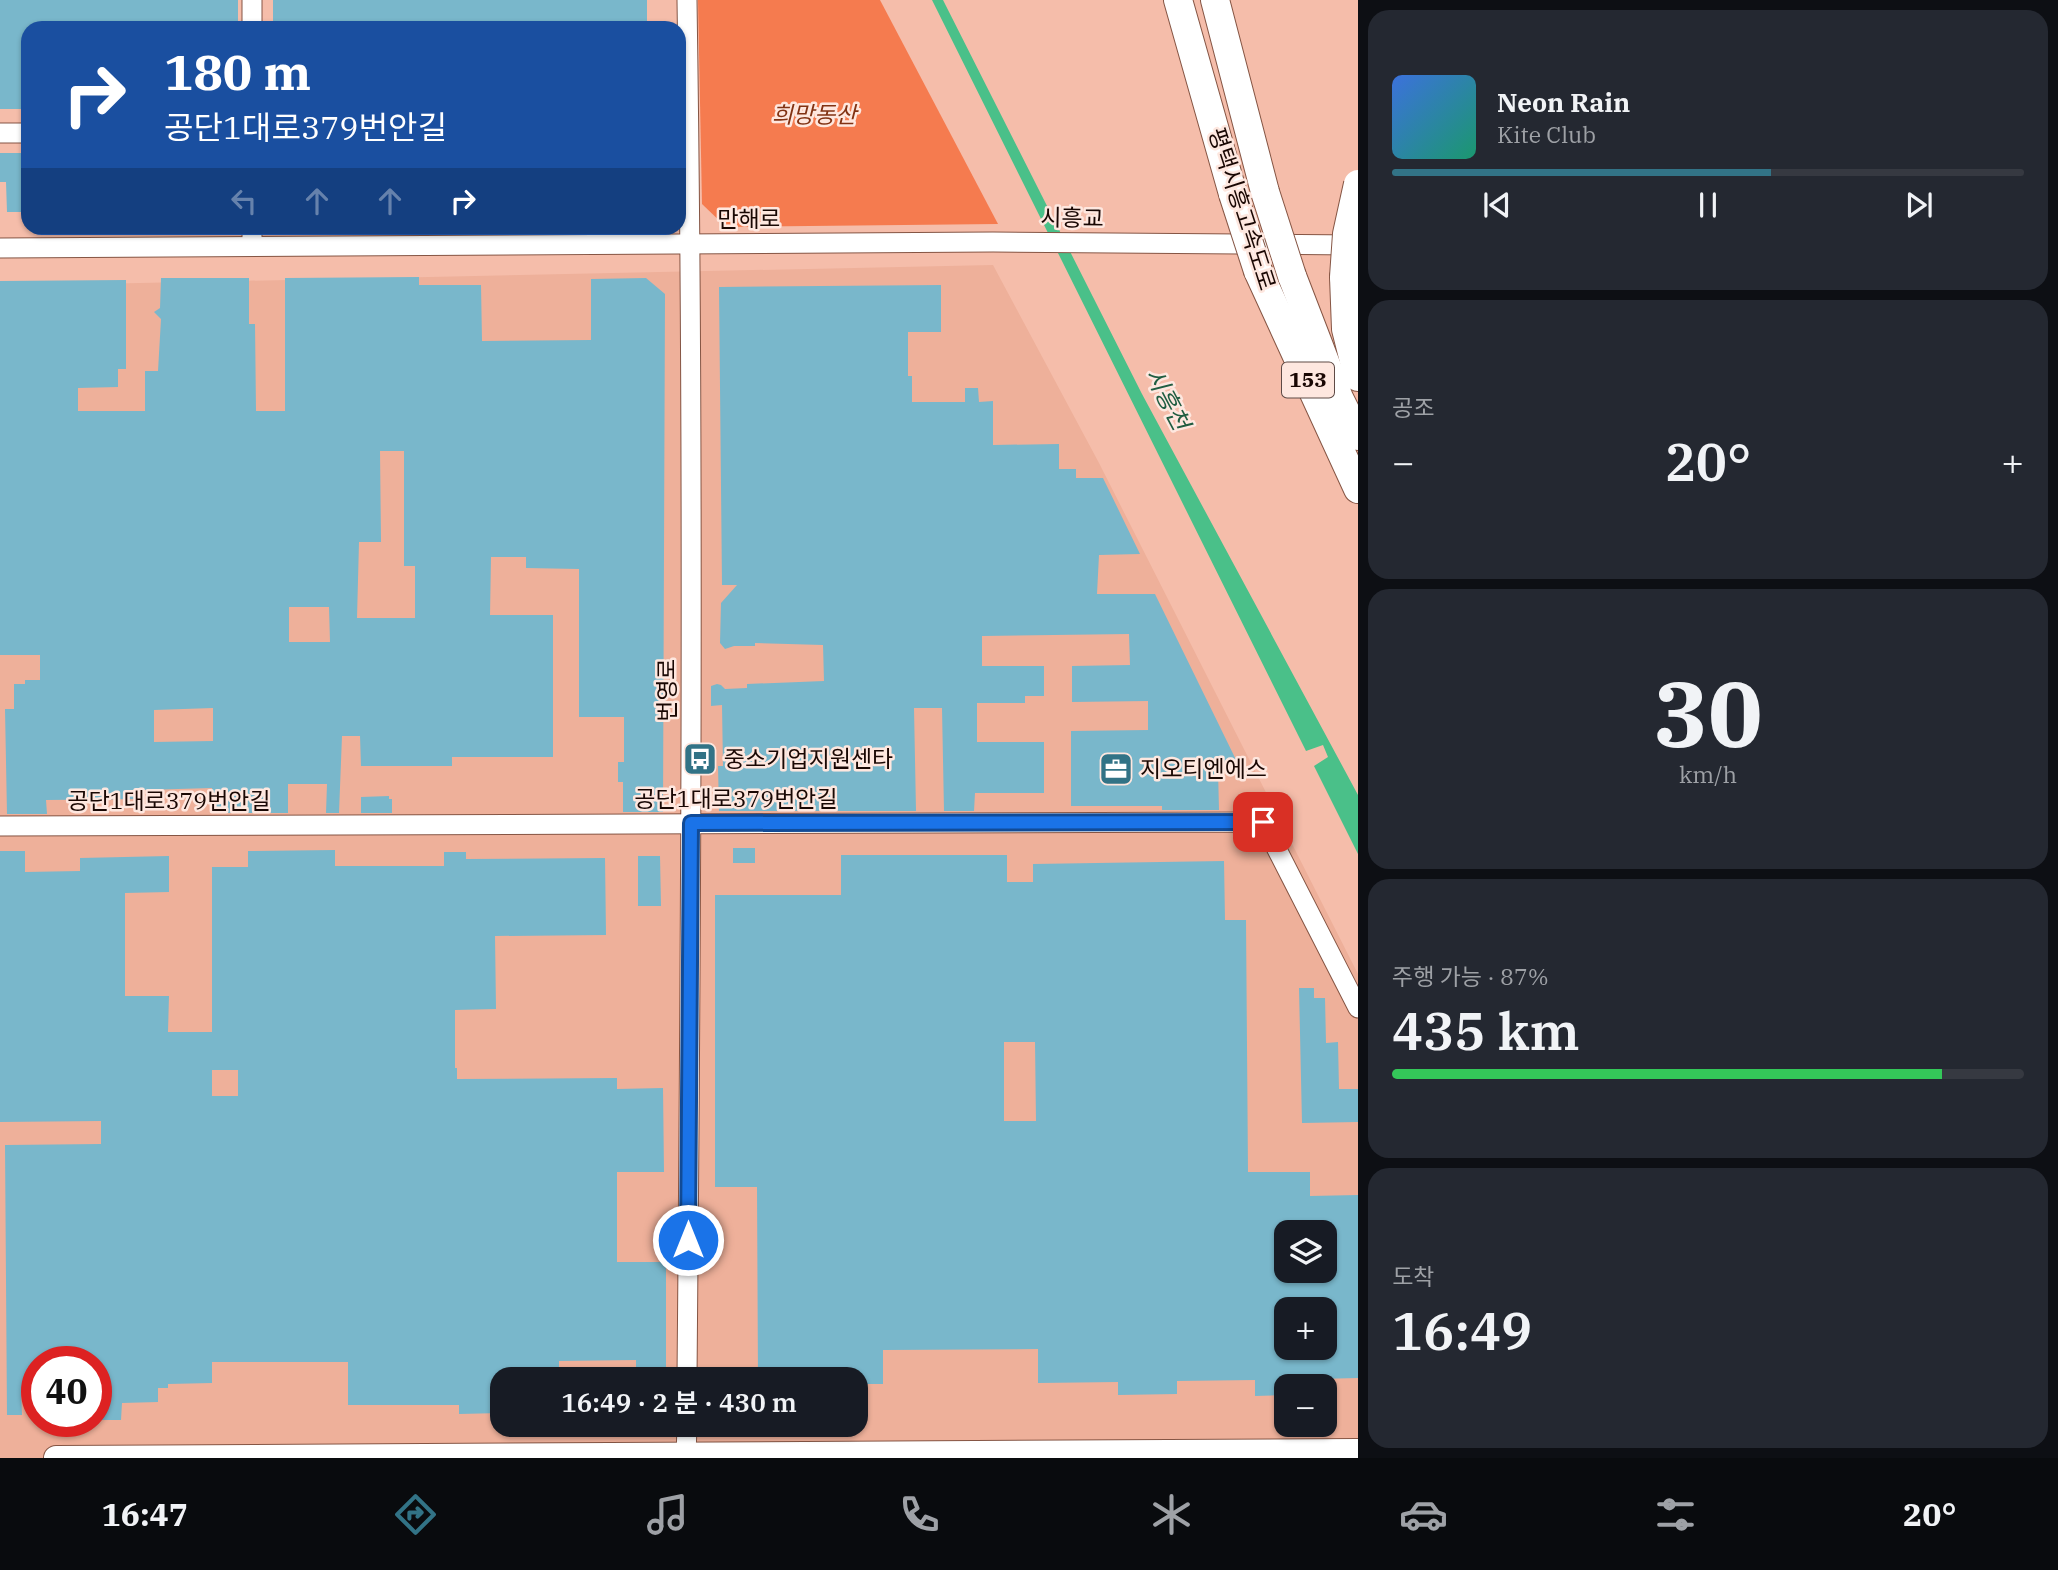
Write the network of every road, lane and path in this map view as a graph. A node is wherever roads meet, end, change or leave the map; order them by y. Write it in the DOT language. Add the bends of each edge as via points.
graph roads {
  1 [pos="252,0"];
  2 [pos="687,0"];
  3 [pos="1178,0"];
  4 [pos="1215,0"];
  5 [pos="252,21"];
  6 [pos="0,133"];
  7 [pos="21,133"];
  8 [pos="1358,184"];
  9 [pos="252,237"];
  10 [pos="993,242"];
  11 [pos="691,243"];
  12 [pos="1358,245"];
  13 [pos="0,248"];
  14 [pos="1358,377"];
  15 [pos="1358,436"];
  16 [pos="1358,489"];
  17 [pos="691,823"];
  18 [pos="0,826"];
  19 [pos="1358,1008"];
  20 [pos="687,1367"];
  21 [pos="687,1437"];
  22 [pos="1358,1451"];
  23 [pos="686,1456"];
  24 [pos="56,1458"];
  1 -- 5 [label="street"];
  2 -- 11 [label="street, 번영로"];
  3 -- 16 [label="highway, 평택시흥고속도로 / 153, bridge" via="1258,271"];
  4 -- 15 [label="highway, 평택시흥고속도로 / 153, bridge" via="1292,276"];
  6 -- 7 [label="street"];
  8 -- 14 [label="highway, bridge" via="1347,234 1345,277 1346,329"];
  9 -- 11 [label="street, 만해로"];
  9 -- 13 [label="street, 만해로"];
  10 -- 11 [label="street, 만해로"];
  10 -- 12 [label="street, 시흥교"];
  11 -- 17 [label="street, 번영로"];
  17 -- 18 [label="street, 공단1대로379번안길"];
  17 -- 19 [label="street, 공단1대로379번안길" via="1263,822"];
  17 -- 20 [label="street, 번영로"];
  21 -- 23 [label="street"];
  22 -- 23 [label="main road"];
  23 -- 24 [label="main road"];
}
